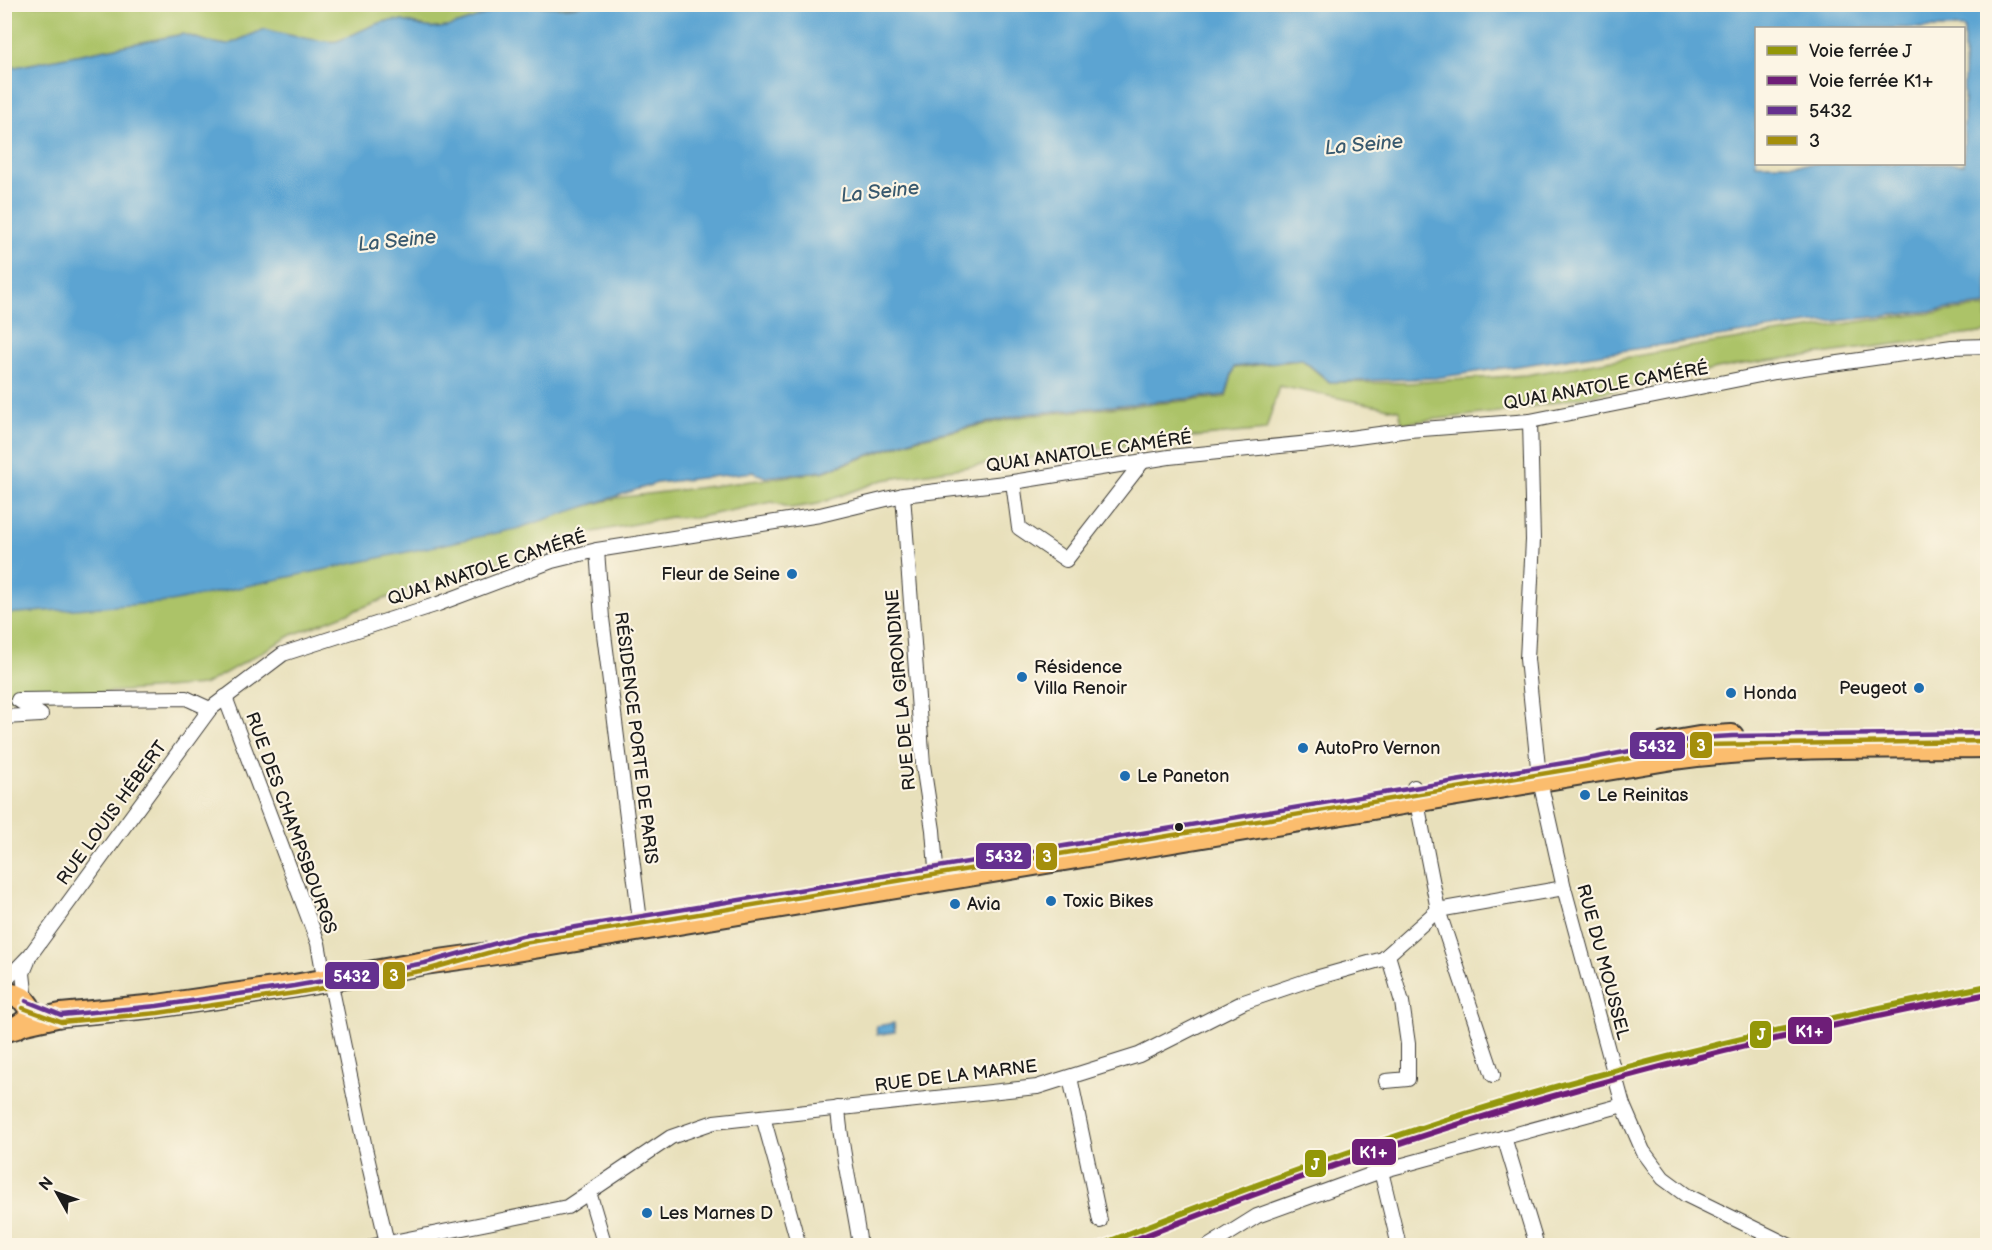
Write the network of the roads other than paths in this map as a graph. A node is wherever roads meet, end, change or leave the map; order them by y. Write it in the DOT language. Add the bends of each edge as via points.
graph roads {
  1 [pos="1988,346"];
  2 [pos="1530,422"];
  3 [pos="1143,461"];
  4 [pos="1013,482"];
  5 [pos="903,495"];
  6 [pos="597,550"];
  7 [pos="225,697"];
  8 [pos="210,709"];
  9 [pos="4,717"];
  10 [pos="1988,734"];
  11 [pos="1988,746"];
  12 [pos="1539,774"];
  13 [pos="1415,794"];
  14 [pos="936,874"];
  15 [pos="1564,888"];
  16 [pos="1438,910"];
  17 [pos="640,923"];
  18 [pos="31,954"];
  19 [pos="1388,955"];
  20 [pos="330,980"];
  21 [pos="4,982"];
  22 [pos="4,993"];
  23 [pos="18,1018"];
  24 [pos="1494,1075"];
  25 [pos="1070,1077"];
  26 [pos="1386,1081"];
  27 [pos="1623,1106"];
  28 [pos="838,1108"];
  29 [pos="763,1116"];
  30 [pos="1504,1137"];
  31 [pos="1381,1171"];
  32 [pos="589,1192"];
  33 [pos="1100,1221"];
  34 [pos="417,1242"];
  35 [pos="380,1244"];
  36 [pos="606,1245"];
  37 [pos="799,1245"];
  38 [pos="860,1245"];
  39 [pos="1209,1245"];
  40 [pos="1399,1245"];
  41 [pos="1537,1245"];
  42 [pos="1790,1245"];
  1 -- 2 [label="street, QUAI ANATOLE CAMÉRÉ" via="1952,347 1775,372"];
  2 -- 3 [label="street, QUAI ANATOLE CAMÉRÉ" via="1409,430"];
  2 -- 12 [label="street, RUE DU MOUSSEL" via="1533,540 1527,659"];
  3 -- 4 [label="street, QUAI ANATOLE CAMÉRÉ"];
  3 -- 4 [label="street" via="1066,560 1019,528"];
  4 -- 5 [label="street, QUAI ANATOLE CAMÉRÉ"];
  5 -- 6 [label="street, QUAI ANATOLE CAMÉRÉ" via="820,515"];
  5 -- 14 [label="street, RUE DE LA GIRONDINE" via="923,765"];
  6 -- 7 [label="street, QUAI ANATOLE CAMÉRÉ" via="552,561 438,604 283,654"];
  6 -- 17 [label="street, RÉSIDENCE PORTE DE PARIS"];
  7 -- 8 [label="street, RUE LOUIS HÉBERT"];
  7 -- 20 [label="street, RUE DES CHAMPSBOURGS" via="318,943 323,971"];
  8 -- 9 [label="street" via="186,698 18,699 41,715"];
  8 -- 18 [label="street, RUE LOUIS HÉBERT"];
  10 -- 12 [label="main road" via="1699,738"];
  11 -- 12 [label="main road" via="1734,750"];
  12 -- 13 [label="main road"];
  12 -- 15 [label="street, RUE DU MOUSSEL"];
  13 -- 14 [label="main road"];
  13 -- 16 [label="street"];
  14 -- 17 [label="main road"];
  15 -- 16 [label="street"];
  15 -- 27 [label="street, RUE DU MOUSSEL"];
  16 -- 19 [label="street, RUE DE LA MARNE"];
  16 -- 24 [label="street"];
  17 -- 20 [label="main road" via="510,951"];
  18 -- 21 [label="street, RUE LOUIS HÉBERT"];
  18 -- 23 [label="street, RUE LOUIS HÉBERT" via="23,973"];
  19 -- 25 [label="street, RUE DE LA MARNE" via="1244,1002 1139,1055"];
  19 -- 26 [label="street" via="1402,1002 1408,1079"];
  20 -- 23 [label="main road" via="156,1006"];
  20 -- 35 [label="street, RUE DES CHAMPSBOURGS" via="365,1148"];
  22 -- 23 [label="main road" via="17,996"];
  25 -- 28 [label="street, RUE DE LA MARNE" via="1038,1087"];
  25 -- 33 [label="street"];
  27 -- 30 [label="street"];
  27 -- 42 [label="street, RUE DU MOUSSEL" via="1643,1151 1663,1178 1686,1195"];
  28 -- 29 [label="street, RUE DE LA MARNE"];
  28 -- 38 [label="street"];
  29 -- 32 [label="street, RUE DE LA MARNE" via="714,1122 671,1137"];
  29 -- 37 [label="street"];
  30 -- 31 [label="street"];
  30 -- 41 [label="street"];
  31 -- 39 [label="street" via="1257,1216"];
  31 -- 40 [label="street"];
  32 -- 34 [label="street, RUE DE LA MARNE" via="567,1207"];
  32 -- 36 [label="street"];
  34 -- 35 [label="street, RUE DE LA MARNE"];
}
